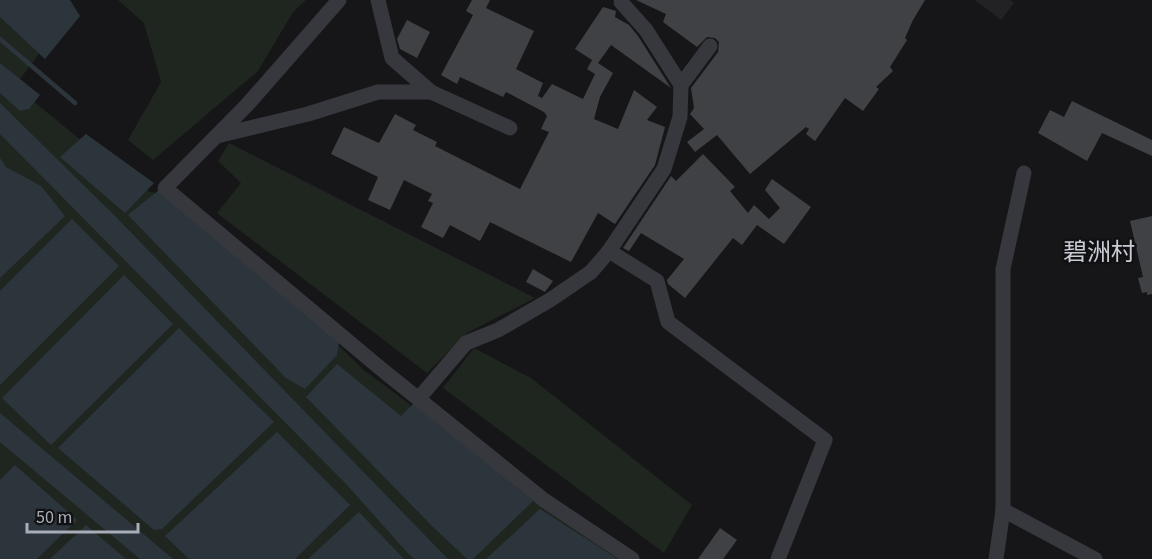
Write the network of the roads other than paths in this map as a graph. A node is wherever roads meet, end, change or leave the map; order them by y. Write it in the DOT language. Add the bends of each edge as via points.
graph roads {
  1 [pos="339,0"];
  2 [pos="378,0"];
  3 [pos="621,2"];
  4 [pos="710,46"];
  5 [pos="681,85"];
  6 [pos="431,92"];
  7 [pos="510,128"];
  8 [pos="215,137"];
  9 [pos="1024,173"];
  10 [pos="609,251"];
  11 [pos="419,398"];
  12 [pos="1003,510"];
  13 [pos="632,559"];
  14 [pos="778,559"];
  15 [pos="996,559"];
  16 [pos="1095,559"];
  1 -- 8 [label="street"];
  2 -- 6 [label="street" via="392,57"];
  3 -- 5 [label="street" via="646,30"];
  4 -- 5 [label="street"];
  5 -- 10 [label="street" via="680,117 663,169"];
  6 -- 7 [label="street"];
  6 -- 8 [label="street" via="378,92"];
  8 -- 11 [label="street" via="165,188"];
  9 -- 12 [label="street" via="1003,269"];
  10 -- 11 [label="street" via="591,272 550,300 498,330 466,343"];
  10 -- 14 [label="street" via="657,281 668,322 825,440"];
  11 -- 13 [label="street" via="544,500"];
  12 -- 15 [label="street"];
  12 -- 16 [label="street"];
}
